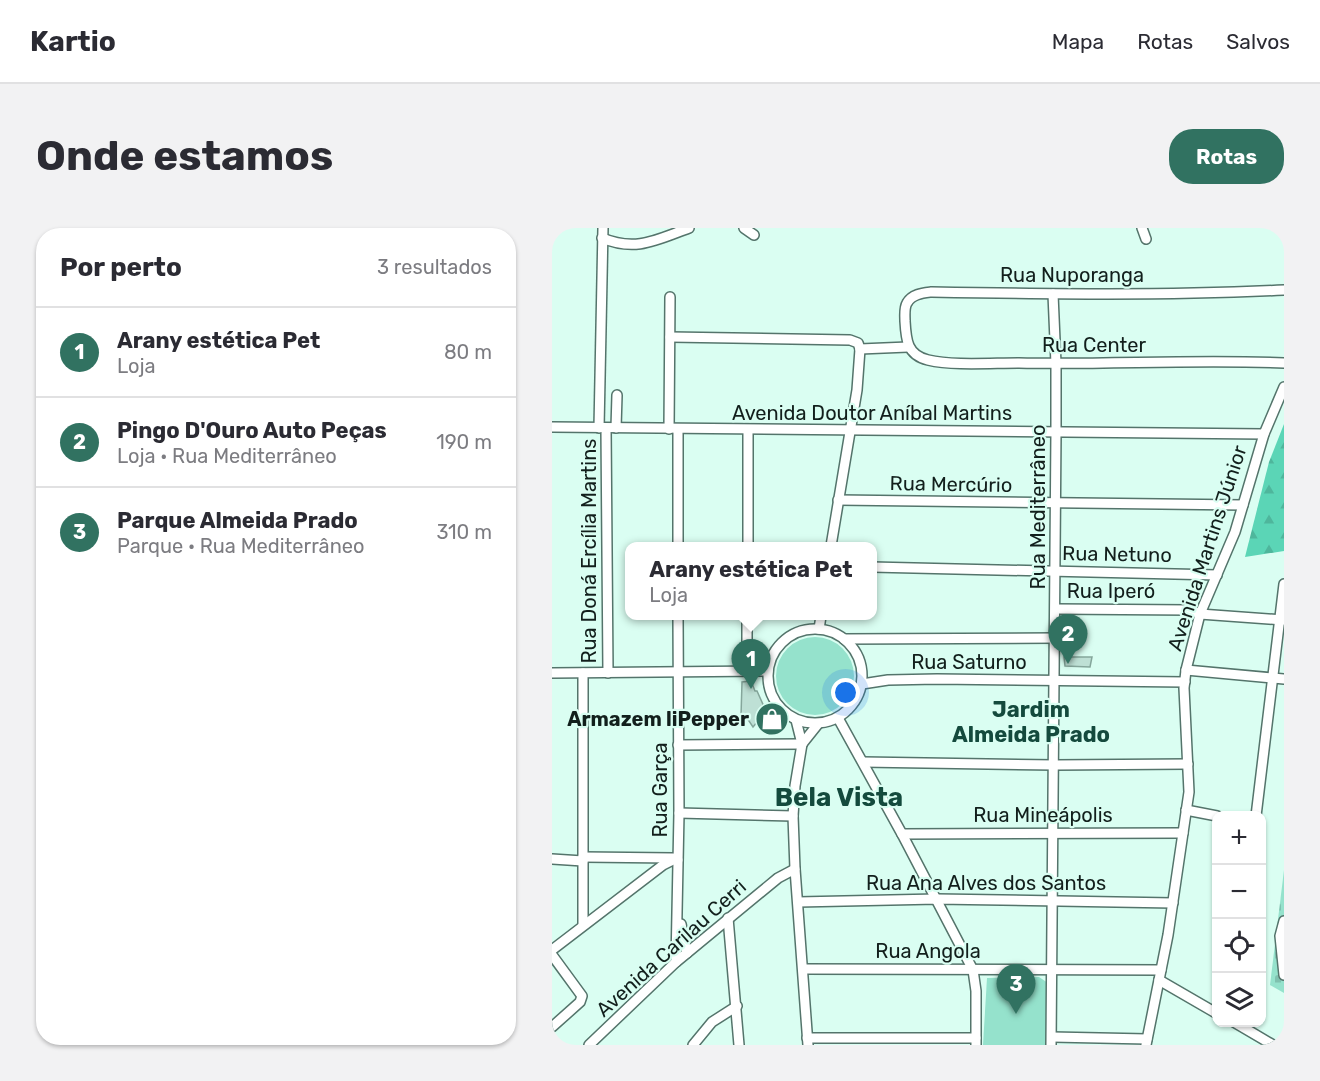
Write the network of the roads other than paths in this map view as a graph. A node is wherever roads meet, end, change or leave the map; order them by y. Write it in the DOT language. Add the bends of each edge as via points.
graph roads {
  1 [pos="689,228"];
  2 [pos="744,228"];
  3 [pos="1142,228"];
  4 [pos="602,233"];
  5 [pos="754,235"];
  6 [pos="1146,239"];
  7 [pos="1284,290"];
  8 [pos="1053,294"];
  9 [pos="670,297"];
  10 [pos="670,336"];
  11 [pos="908,347"];
  12 [pos="860,349"];
  13 [pos="1284,363"];
  14 [pos="1056,364"];
  15 [pos="1284,387"];
  16 [pos="617,395"];
  17 [pos="552,427"];
  18 [pos="602,428"];
  19 [pos="616,428"];
  20 [pos="673,429"];
  21 [pos="748,431"];
  22 [pos="850,431"];
  23 [pos="1056,431"];
  24 [pos="1264,434"];
  25 [pos="838,500"];
  26 [pos="1055,503"];
  27 [pos="1243,505"];
  28 [pos="678,542"];
  29 [pos="748,542"];
  30 [pos="832,542"];
  31 [pos="877,567"];
  32 [pos="1056,570"];
  33 [pos="1217,575"];
  34 [pos="1284,584"];
  35 [pos="1056,609"];
  36 [pos="1200,614"];
  37 [pos="678,620"];
  38 [pos="747,620"];
  39 [pos="820,620"];
  40 [pos="1282,620"];
  41 [pos="819,629"];
  42 [pos="1056,638"];
  43 [pos="844,639"];
  44 [pos="1186,670"];
  45 [pos="768,671"];
  46 [pos="747,672"];
  47 [pos="552,673"];
  48 [pos="583,673"];
  49 [pos="608,673"];
  50 [pos="678,673"];
  51 [pos="1279,678"];
  52 [pos="1055,681"];
  53 [pos="1185,682"];
  54 [pos="862,684"];
  55 [pos="838,718"];
  56 [pos="796,720"];
  57 [pos="818,724"];
  58 [pos="802,744"];
  59 [pos="678,745"];
  60 [pos="863,762"];
  61 [pos="1188,764"];
  62 [pos="1055,765"];
  63 [pos="1186,810"];
  64 [pos="1257,811"];
  65 [pos="679,813"];
  66 [pos="1212,815"];
  67 [pos="794,816"];
  68 [pos="1052,832"];
  69 [pos="1183,833"];
  70 [pos="902,834"];
  71 [pos="552,859"];
  72 [pos="583,859"];
  73 [pos="678,859"];
  74 [pos="795,873"];
  75 [pos="937,899"];
  76 [pos="1052,900"];
  77 [pos="798,902"];
  78 [pos="1173,903"];
  79 [pos="678,907"];
  80 [pos="728,918"];
  81 [pos="1284,921"];
  82 [pos="583,924"];
  83 [pos="552,950"];
  84 [pos="687,953"];
  85 [pos="552,955"];
  86 [pos="676,962"];
  87 [pos="803,969"];
  88 [pos="1051,969"];
  89 [pos="973,970"];
  90 [pos="1160,975"];
  91 [pos="1284,975"];
  92 [pos="736,1006"];
  93 [pos="1212,1010"];
  94 [pos="552,1027"];
  95 [pos="1241,1027"];
  96 [pos="808,1041"];
  97 [pos="976,1041"];
  98 [pos="1052,1041"];
  99 [pos="599,1042"];
  100 [pos="1146,1042"];
  101 [pos="589,1045"];
  102 [pos="693,1045"];
  103 [pos="739,1045"];
  104 [pos="1273,1045"];
  1 -- 4 [label="street" via="627,246"];
  2 -- 5 [label="street"];
  3 -- 6 [label="street"];
  4 -- 18 [label="street, Rua Doná Ercília Martins"];
  7 -- 8 [label="street, Rua Nuporanga"];
  8 -- 11 [label="street, Rua Nuporanga" via="919,294 907,303 905,312"];
  8 -- 14 [label="street, Rua Mediterrâneo"];
  9 -- 10 [label="street"];
  10 -- 12 [label="street" via="844,340 855,342"];
  10 -- 20 [label="street"];
  11 -- 12 [label="street"];
  11 -- 14 [label="street, Rua Center" via="920,357 940,362"];
  12 -- 22 [label="street"];
  13 -- 14 [label="street, Rua Center"];
  14 -- 23 [label="street, Rua Mediterrâneo"];
  15 -- 24 [label="street, Avenida Martins Júnior"];
  16 -- 19 [label="street"];
  17 -- 18 [label="street, Avenida Doutor Aníbal Martins"];
  18 -- 19 [label="street, Avenida Doutor Aníbal Martins"];
  18 -- 49 [label="street, Rua Doná Ercília Martins"];
  19 -- 20 [label="street, Avenida Doutor Aníbal Martins"];
  20 -- 21 [label="street, Avenida Doutor Aníbal Martins"];
  20 -- 28 [label="street"];
  21 -- 22 [label="street, Avenida Doutor Aníbal Martins"];
  21 -- 29 [label="street"];
  22 -- 23 [label="street, Avenida Doutor Aníbal Martins"];
  22 -- 25 [label="street"];
  23 -- 24 [label="street, Avenida Doutor Aníbal Martins"];
  23 -- 26 [label="street, Rua Mediterrâneo"];
  24 -- 27 [label="street, Avenida Martins Júnior"];
  25 -- 26 [label="street, Rua Mercúrio"];
  25 -- 30 [label="street"];
  26 -- 27 [label="street, Rua Mercúrio"];
  26 -- 32 [label="street, Rua Mediterrâneo"];
  27 -- 33 [label="street, Avenida Martins Júnior"];
  31 -- 32 [label="street, Rua Netuno"];
  32 -- 33 [label="street, Rua Netuno"];
  32 -- 35 [label="street, Rua Mediterrâneo"];
  33 -- 36 [label="street, Avenida Martins Júnior"];
  34 -- 40 [label="street"];
  35 -- 36 [label="street, Rua Iperó" via="1190,610"];
  35 -- 42 [label="street, Rua Mediterrâneo"];
  36 -- 40 [label="street, Rua Iperó"];
  36 -- 44 [label="street, Avenida Martins Júnior"];
  37 -- 50 [label="street, Rua Garça"];
  38 -- 46 [label="street"];
  39 -- 41 [label="street"];
  40 -- 51 [label="street"];
  41 -- 43 [label="street"];
  41 -- 45 [label="street" via="788,638 776,649"];
  42 -- 43 [label="street"];
  42 -- 52 [label="street, Rua Mediterrâneo"];
  43 -- 54 [label="street" via="860,663"];
  44 -- 51 [label="street"];
  44 -- 53 [label="street, Avenida Martins Júnior"];
  45 -- 46 [label="street"];
  45 -- 56 [label="street" via="774,701"];
  46 -- 50 [label="street"];
  47 -- 48 [label="street"];
  48 -- 49 [label="street"];
  48 -- 72 [label="street"];
  49 -- 50 [label="street"];
  50 -- 59 [label="street, Rua Garça"];
  51 -- 64 [label="street"];
  52 -- 53 [label="street, Rua Saturno"];
  52 -- 54 [label="street, Rua Saturno" via="888,680"];
  52 -- 62 [label="street, Rua Mediterrâneo"];
  53 -- 61 [label="street, Avenida Martins Júnior"];
  54 -- 55 [label="street" via="854,704"];
  55 -- 57 [label="street"];
  55 -- 60 [label="street"];
  56 -- 57 [label="street"];
  56 -- 58 [label="street"];
  57 -- 58 [label="street"];
  58 -- 59 [label="street"];
  58 -- 67 [label="street"];
  59 -- 65 [label="street, Rua Garça"];
  60 -- 62 [label="street"];
  60 -- 70 [label="street"];
  61 -- 62 [label="street"];
  61 -- 63 [label="street, Avenida Martins Júnior"];
  62 -- 68 [label="street, Rua Mediterrâneo"];
  63 -- 66 [label="street"];
  63 -- 69 [label="street, Avenida Martins Júnior"];
  65 -- 67 [label="street"];
  65 -- 73 [label="street, Rua Garça"];
  67 -- 74 [label="street"];
  68 -- 69 [label="street, Rua Mineápolis"];
  68 -- 70 [label="street, Rua Mineápolis"];
  68 -- 76 [label="street, Rua Mediterrâneo"];
  69 -- 78 [label="street, Avenida Martins Júnior"];
  70 -- 75 [label="street"];
  71 -- 72 [label="street"];
  72 -- 73 [label="street"];
  72 -- 82 [label="street"];
  73 -- 79 [label="street, Rua Garça"];
  73 -- 82 [label="street" via="663,864"];
  74 -- 77 [label="street"];
  74 -- 80 [label="street, Avenida Carilau Cerri" via="778,878"];
  75 -- 76 [label="street, Rua Ana Alves dos Santos"];
  75 -- 77 [label="street, Rua Ana Alves dos Santos"];
  75 -- 89 [label="street"];
  76 -- 78 [label="street, Rua Ana Alves dos Santos"];
  76 -- 88 [label="street, Rua Mediterrâneo"];
  77 -- 87 [label="street"];
  78 -- 90 [label="street, Avenida Martins Júnior"];
  79 -- 84 [label="street, Rua Garça"];
  79 -- 86 [label="street, Rua Garça"];
  80 -- 84 [label="street, Avenida Carilau Cerri"];
  80 -- 92 [label="street"];
  81 -- 91 [label="street" via="1280,936"];
  82 -- 83 [label="street"];
  84 -- 86 [label="street, Avenida Carilau Cerri"];
  85 -- 94 [label="street" via="582,996"];
  86 -- 99 [label="street, Avenida Carilau Cerri"];
  87 -- 89 [label="street, Rua Angola"];
  87 -- 96 [label="street"];
  88 -- 89 [label="street, Rua Angola"];
  88 -- 90 [label="street, Rua Angola"];
  88 -- 98 [label="street, Rua Mediterrâneo"];
  89 -- 97 [label="street"];
  90 -- 93 [label="street"];
  90 -- 100 [label="street, Avenida Martins Júnior"];
  92 -- 102 [label="street" via="712,1022"];
  92 -- 103 [label="street"];
  95 -- 104 [label="street"];
  96 -- 97 [label="street"];
  98 -- 100 [label="street"];
  99 -- 101 [label="street, Avenida Carilau Cerri"];
}
